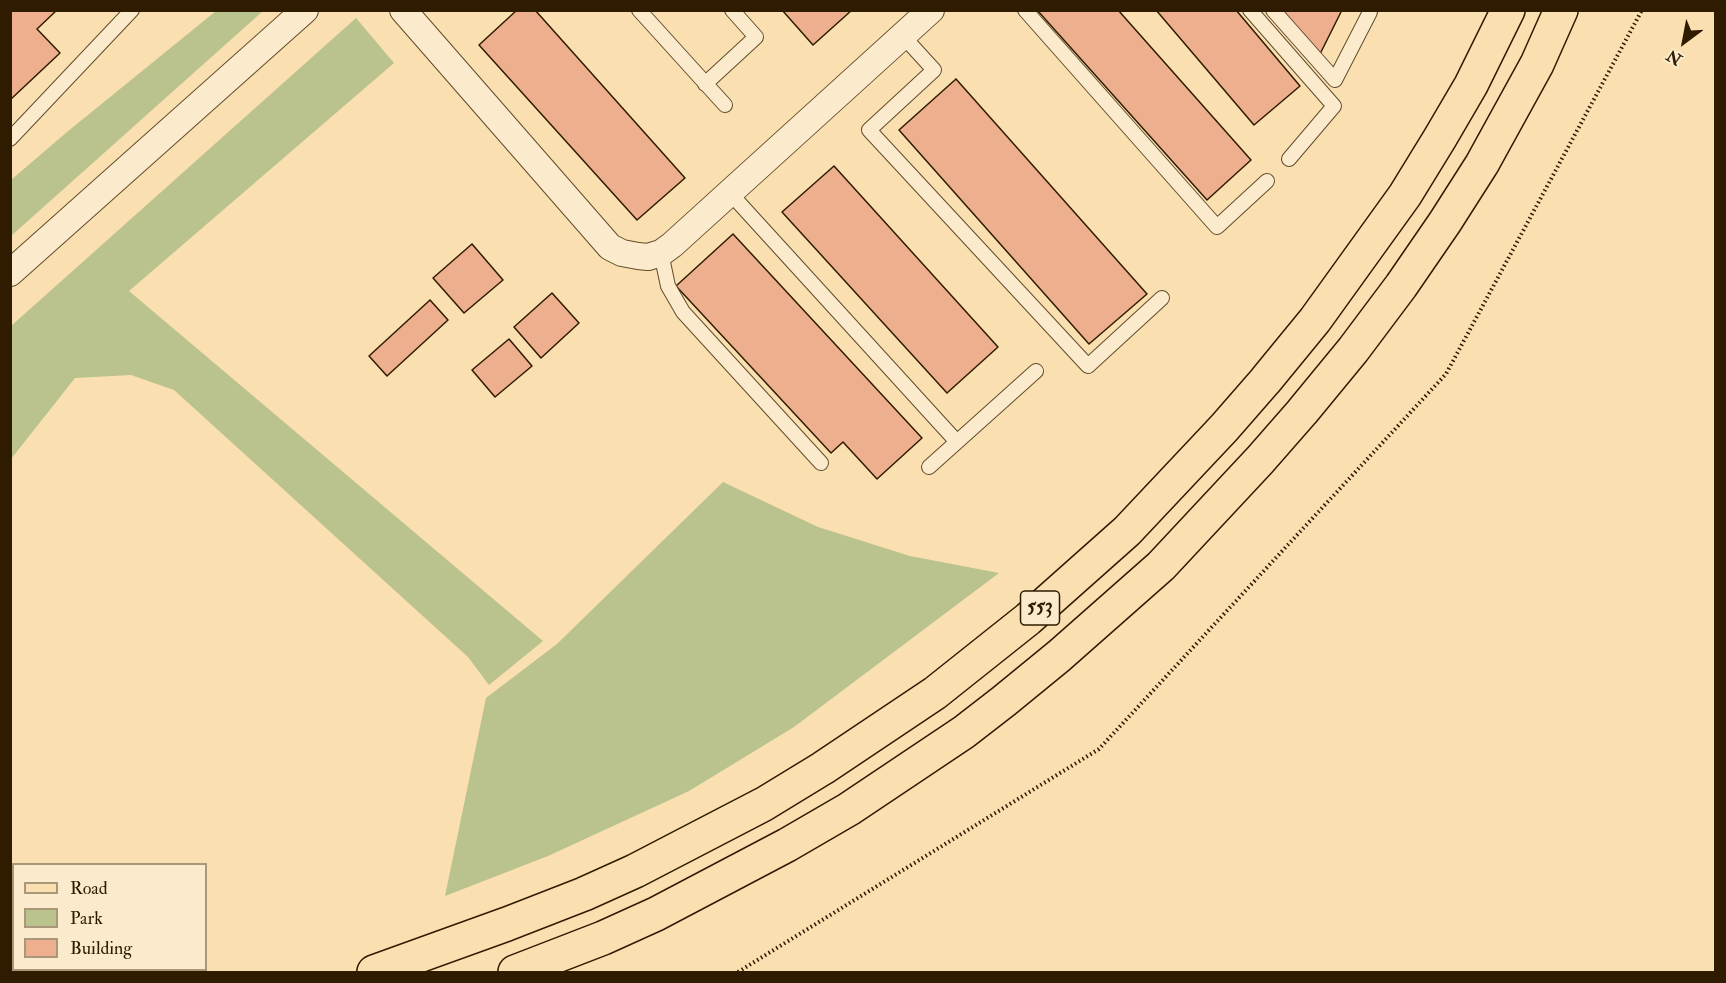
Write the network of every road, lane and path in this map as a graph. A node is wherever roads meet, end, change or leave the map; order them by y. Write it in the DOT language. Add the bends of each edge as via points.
graph roads {
  1 [pos="132,10"];
  2 [pos="305,10"];
  3 [pos="403,10"];
  4 [pos="639,10"];
  5 [pos="732,10"];
  6 [pos="931,10"];
  7 [pos="1024,10"];
  8 [pos="1250,10"];
  9 [pos="1273,10"];
  10 [pos="1508,10"];
  11 [pos="1561,10"];
  12 [pos="1642,10"];
  13 [pos="1370,12"];
  14 [pos="903,36"];
  15 [pos="705,84"];
  16 [pos="724,105"];
  17 [pos="10,139"];
  18 [pos="1289,159"];
  19 [pos="1267,181"];
  20 [pos="730,193"];
  21 [pos="661,253"];
  22 [pos="10,273"];
  23 [pos="1162,298"];
  24 [pos="1036,371"];
  25 [pos="957,442"];
  26 [pos="821,463"];
  27 [pos="929,467"];
  28 [pos="374,972"];
  29 [pos="515,972"];
  30 [pos="738,972"];
  1 -- 17 [label="lane"];
  2 -- 22 [label="street"];
  3 -- 21 [label="street" via="610,247 638,256"];
  4 -- 15 [label="lane"];
  5 -- 15 [label="lane" via="756,37"];
  6 -- 14 [label="street"];
  7 -- 19 [label="lane" via="1217,227"];
  8 -- 18 [label="lane" via="1334,106"];
  9 -- 13 [label="lane" via="1335,80"];
  10 -- 28 [label="main road, 553" via="1471,85 1405,195 1315,320 1224,428 1127,531 1028,619 936,693 764,804 584,894"];
  11 -- 29 [label="main road, 553" via="1537,64 1482,164 1401,286 1302,412 1153,573 1004,701 849,809 656,914"];
  12 -- 30 [label="path" via="1446,374 1099,749"];
  14 -- 20 [label="street"];
  14 -- 23 [label="lane" via="934,70 869,130 1088,366"];
  15 -- 16 [label="lane"];
  20 -- 21 [label="street"];
  20 -- 25 [label="lane"];
  21 -- 26 [label="lane" via="668,286 683,312"];
  24 -- 25 [label="lane"];
  25 -- 27 [label="lane"];
}
